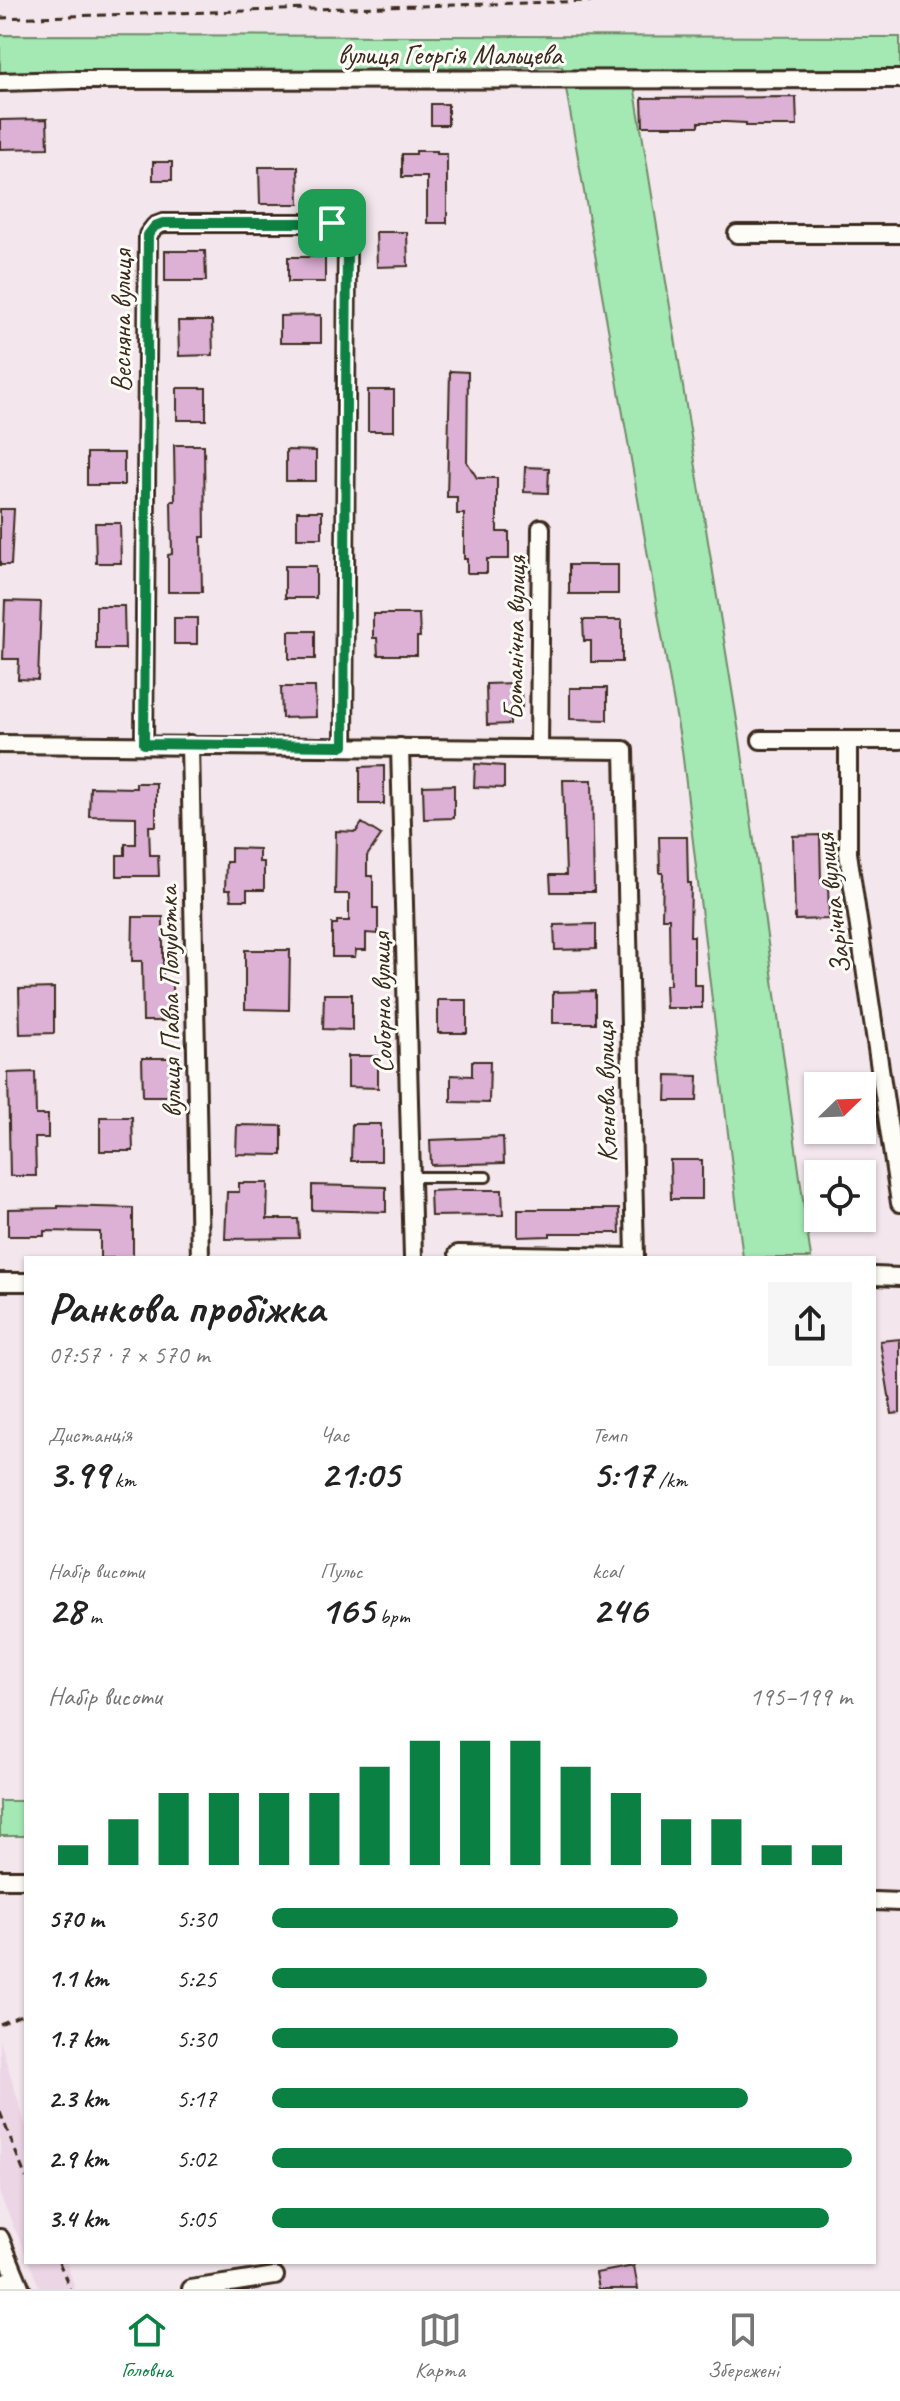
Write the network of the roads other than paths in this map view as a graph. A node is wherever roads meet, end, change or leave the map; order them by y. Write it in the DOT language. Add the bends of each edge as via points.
graph roads {
  1 [pos="900,79"];
  2 [pos="0,82"];
  3 [pos="737,234"];
  4 [pos="900,234"];
  5 [pos="541,528"];
  6 [pos="761,740"];
  7 [pos="848,740"];
  8 [pos="900,740"];
  9 [pos="0,744"];
  10 [pos="144,744"];
  11 [pos="190,744"];
  12 [pos="344,746"];
  13 [pos="400,747"];
  14 [pos="539,748"];
  15 [pos="411,1177"];
  16 [pos="486,1177"];
  17 [pos="900,1203"];
  18 [pos="458,1254"];
  19 [pos="200,1256"];
  20 [pos="413,1256"];
  21 [pos="576,1256"];
  22 [pos="635,1256"];
  23 [pos="876,1276"];
  24 [pos="900,1277"];
  25 [pos="0,1282"];
  26 [pos="24,1282"];
  27 [pos="0,1879"];
  28 [pos="24,1879"];
  29 [pos="876,1901"];
  30 [pos="900,1902"];
  31 [pos="0,2238"];
  32 [pos="275,2276"];
  33 [pos="19,2283"];
  34 [pos="0,2284"];
  35 [pos="191,2289"];
  1 -- 2 [label="street, вулиця Георгія Мальцева"];
  3 -- 4 [label="street"];
  5 -- 14 [label="street, Ботанічна вулиця"];
  6 -- 7 [label="street"];
  7 -- 8 [label="street"];
  7 -- 17 [label="street, Зарічна вулиця" via="848,853"];
  9 -- 10 [label="street"];
  10 -- 11 [label="street"];
  10 -- 12 [label="street, Весняна вулиця" via="148,235 163,223 332,223 342,226 347,236"];
  11 -- 12 [label="street"];
  11 -- 19 [label="street, вулиця Павла Полуботка"];
  12 -- 13 [label="street"];
  13 -- 14 [label="street"];
  13 -- 15 [label="street, Соборна вулиця"];
  14 -- 22 [label="street, Кленова вулиця" via="624,750"];
  15 -- 16 [label="lane"];
  15 -- 20 [label="street, Соборна вулиця"];
  18 -- 21 [label="street, Кленова вулиця"];
  23 -- 24 [label="street"];
  25 -- 26 [label="street"];
  27 -- 28 [label="street"];
  29 -- 30 [label="street"];
  31 -- 33 [label="street"];
  32 -- 35 [label="street"];
  33 -- 34 [label="street"];
}
